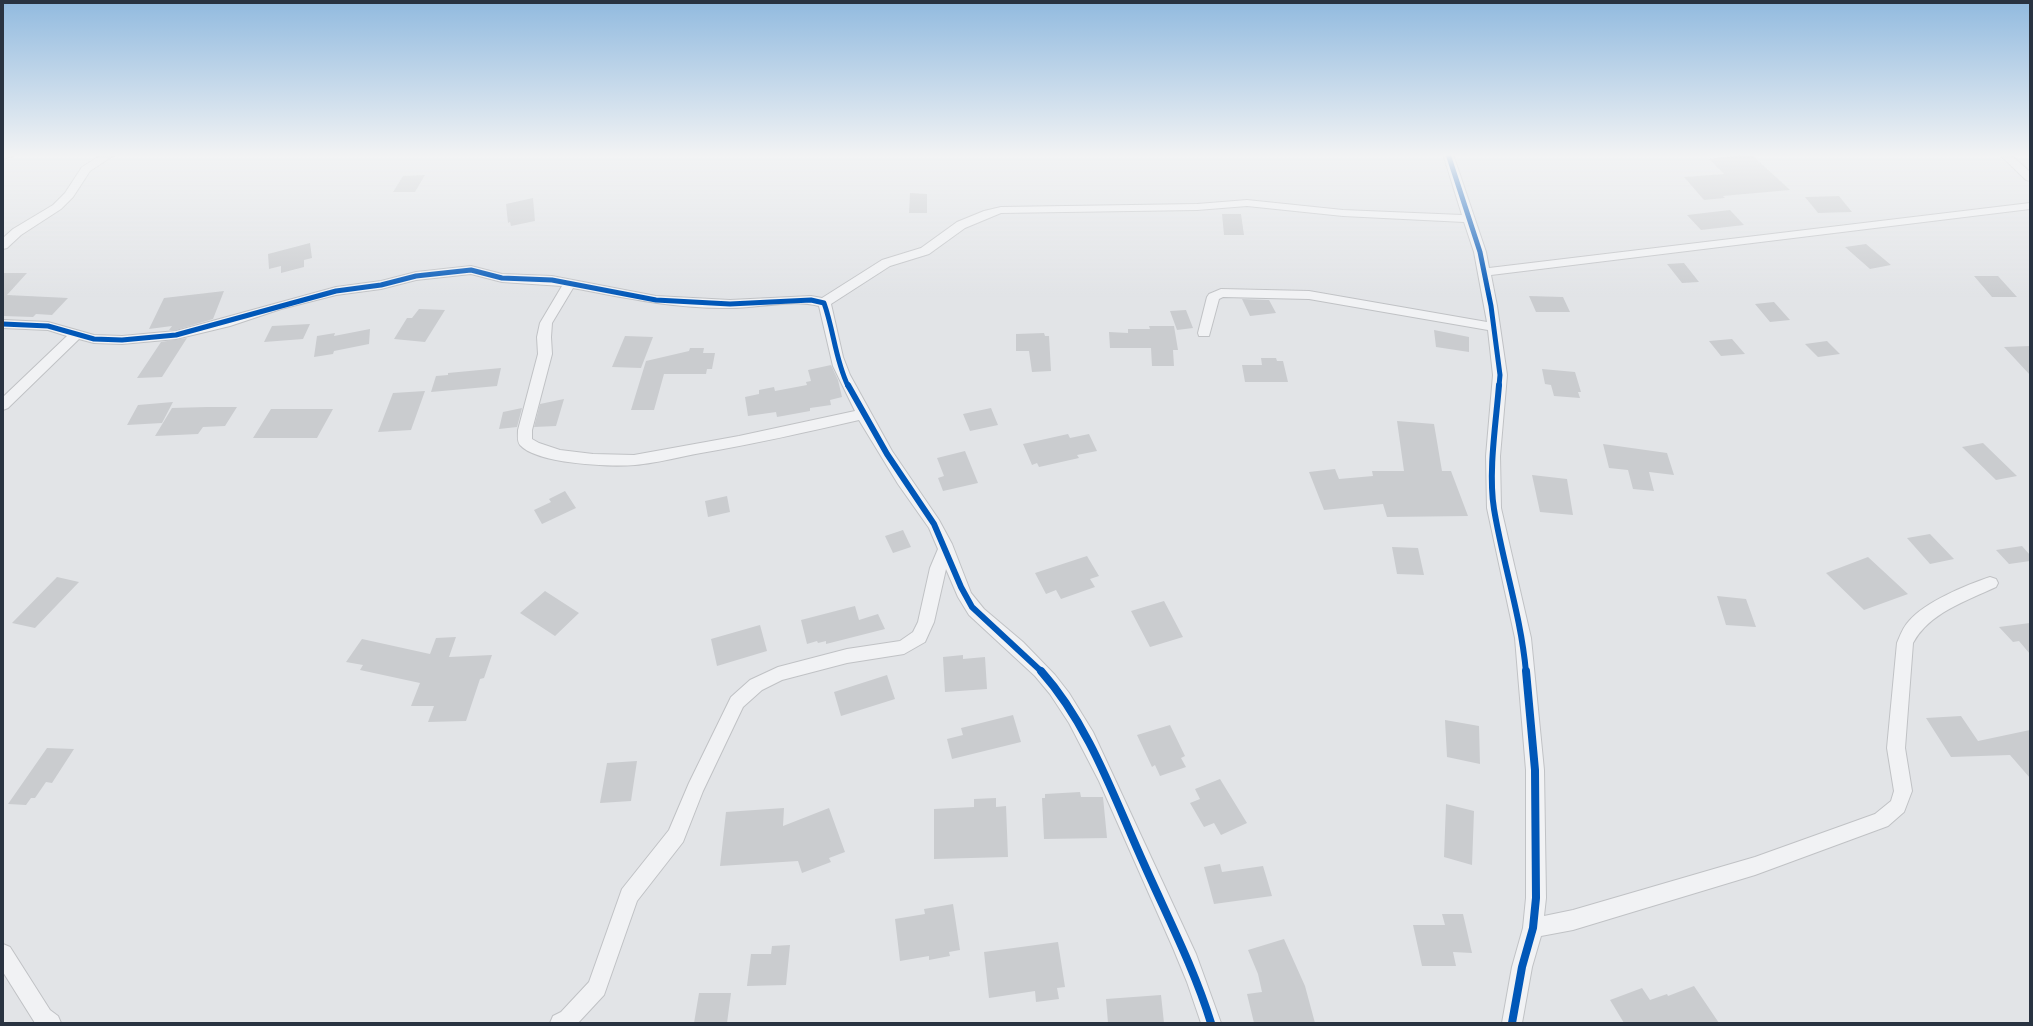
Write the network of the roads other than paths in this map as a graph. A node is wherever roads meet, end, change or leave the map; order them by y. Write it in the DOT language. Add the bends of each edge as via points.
graph roads {
  1 [pos="62,202"];
  2 [pos="1463,202"];
  3 [pos="2030,206"];
  4 [pos="1469,219"];
  5 [pos="3,244"];
  6 [pos="1484,272"];
  7 [pos="569,284"];
  8 [pos="824,303"];
  9 [pos="3,324"];
  10 [pos="1493,327"];
  11 [pos="1204,333"];
  12 [pos="76,335"];
  13 [pos="3,405"];
  14 [pos="863,414"];
  15 [pos="946,549"];
  16 [pos="1990,583"];
  17 [pos="1533,928"];
  18 [pos="3,954"];
  19 [pos="51,1023"];
  20 [pos="560,1023"];
  21 [pos="1211,1023"];
  22 [pos="1512,1023"];
  1 -- 5 [label="street"];
  2 -- 4 [label="street"];
  3 -- 6 [label="street"];
  4 -- 6 [label="street"];
  4 -- 8 [label="street" via="1343,213 1248,203 1197,207 1001,210 961,225 925,251 886,263"];
  6 -- 10 [label="street"];
  7 -- 8 [label="street" via="656,300 730,304 776,300"];
  7 -- 12 [label="street" via="552,280 502,278 470,270 416,276 381,285 336,291 225,323 176,334 122,340 94,339"];
  7 -- 14 [label="street" via="546,324 545,354 525,430 525,441 531,447 558,455 634,460 768,437"];
  8 -- 14 [label="street" via="830,317 833,344 842,373"];
  9 -- 12 [label="street" via="48,326"];
  10 -- 11 [label="street" via="1309,294 1221,293 1213,297"];
  10 -- 17 [label="street" via="1500,375 1493,456 1494,508 1523,638 1535,770 1536,898"];
  12 -- 13 [label="street"];
  14 -- 15 [label="street" via="934,525"];
  15 -- 20 [label="street" via="938,568 926,622 918,637 904,647 847,656 778,674 756,685 737,702 695,789 676,836 629,896 597,988 568,1019"];
  15 -- 21 [label="street" via="962,592 973,610 1040,670 1063,697 1104,770 1202,993"];
  16 -- 17 [label="street" via="1946,602 1914,626 1905,643 1896,748 1903,791 1898,806 1881,820 1755,866 1573,920"];
  17 -- 22 [label="street" via="1522,967"];
  18 -- 19 [label="street" via="43,1017"];
}
